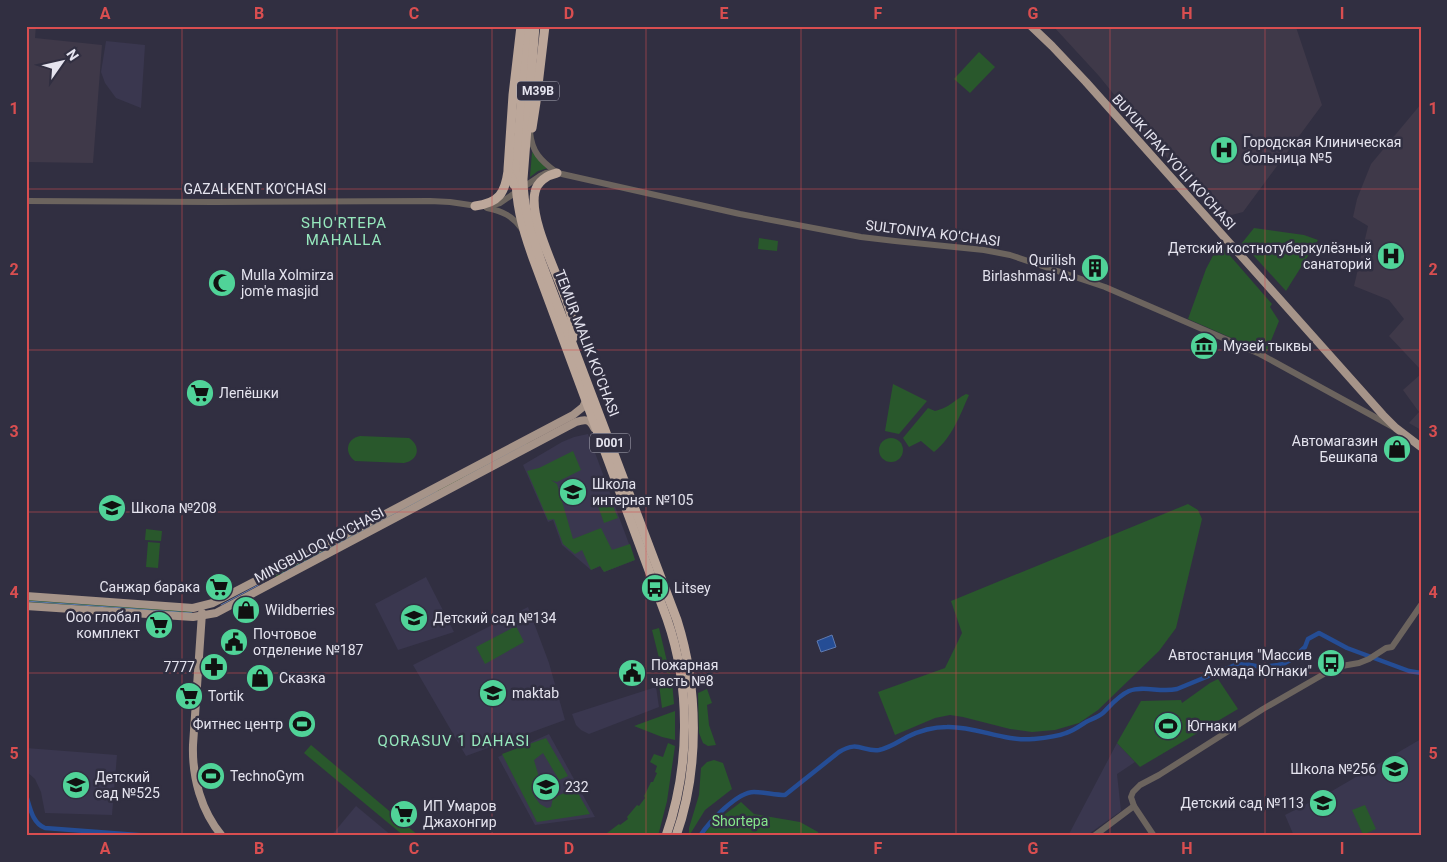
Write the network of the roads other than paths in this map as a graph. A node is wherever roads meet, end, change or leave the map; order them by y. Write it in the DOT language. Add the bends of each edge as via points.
graph roads {
  1 [pos="521,26"];
  2 [pos="527,26"];
  3 [pos="535,26"];
  4 [pos="545,26"];
  5 [pos="1031,26"];
  6 [pos="1037,26"];
  7 [pos="522,84"];
  8 [pos="528,105"];
  9 [pos="511,121"];
  10 [pos="530,136"];
  11 [pos="525,155"];
  12 [pos="508,169"];
  13 [pos="557,172"];
  14 [pos="520,190"];
  15 [pos="26,201"];
  16 [pos="534,206"];
  17 [pos="479,207"];
  18 [pos="524,232"];
  19 [pos="542,235"];
  20 [pos="1232,242"];
  21 [pos="539,255"];
  22 [pos="573,346"];
  23 [pos="586,401"];
  24 [pos="1396,428"];
  25 [pos="598,434"];
  26 [pos="532,441"];
  27 [pos="1421,441"];
  28 [pos="1421,447"];
  29 [pos="643,543"];
  30 [pos="278,570"];
  31 [pos="282,579"];
  32 [pos="26,596"];
  33 [pos="1421,605"];
  34 [pos="26,606"];
  35 [pos="202,606"];
  36 [pos="202,616"];
  37 [pos="1134,806"];
  38 [pos="222,836"];
  39 [pos="666,836"];
  40 [pos="676,836"];
  41 [pos="1094,836"];
  42 [pos="1154,836"];
  1 -- 9 [label="highway"];
  2 -- 7 [label="highway, TEMUR MALIK KO'CHASI / D001"];
  3 -- 8 [label="highway, TEMUR MALIK KO'CHASI / D001"];
  4 -- 10 [label="highway, M39B"];
  5 -- 20 [label="main road, BUYUK IPAK YO'LI KO'CHASI"];
  6 -- 20 [label="main road, BUYUK IPAK YO'LI KO'CHASI" via="1075,63"];
  7 -- 9 [label="highway"];
  7 -- 14 [label="highway, TEMUR MALIK KO'CHASI / D001" via="516,169"];
  8 -- 10 [label="street, SULTONIYA KO'CHASI"];
  8 -- 11 [label="highway, TEMUR MALIK KO'CHASI / D001"];
  9 -- 12 [label="highway"];
  10 -- 11 [label="highway, M39B"];
  10 -- 13 [label="street, SULTONIYA KO'CHASI" via="536,154"];
  11 -- 14 [label="highway, TEMUR MALIK KO'CHASI / D001"];
  12 -- 14 [label="highway"];
  12 -- 17 [label="highway" via="506,184 499,196"];
  13 -- 14 [label="street" via="543,174"];
  13 -- 16 [label="highway" via="537,186"];
  13 -- 24 [label="street, SULTONIYA KO'CHASI" via="637,192 861,237 1010,255 1109,289 1260,354"];
  14 -- 16 [label="highway"];
  14 -- 17 [label="street, GAZALKENT KO'CHASI" via="500,203"];
  14 -- 18 [label="highway, TEMUR MALIK KO'CHASI / D001" via="518,206"];
  14 -- 21 [label="highway, TEMUR MALIK KO'CHASI / D001"];
  15 -- 17 [label="street, GAZALKENT KO'CHASI" via="430,201"];
  16 -- 19 [label="highway"];
  17 -- 18 [label="street, GAZALKENT KO'CHASI" via="508,215"];
  18 -- 23 [label="highway, TEMUR MALIK KO'CHASI / D001"];
  19 -- 21 [label="highway"];
  19 -- 22 [label="highway" via="571,315"];
  20 -- 24 [label="main road, BUYUK IPAK YO'LI KO'CHASI"];
  20 -- 27 [label="main road, BUYUK IPAK YO'LI KO'CHASI" via="1386,412"];
  21 -- 22 [label="highway, TEMUR MALIK KO'CHASI / D001"];
  22 -- 29 [label="highway, TEMUR MALIK KO'CHASI / D001"];
  23 -- 25 [label="highway, TEMUR MALIK KO'CHASI / D001"];
  23 -- 26 [label="main road, MINGBULOQ KO'CHASI" via="583,408"];
  24 -- 28 [label="main road, BUYUK IPAK YO'LI KO'CHASI"];
  25 -- 26 [label="main road, MINGBULOQ KO'CHASI" via="591,421 583,420"];
  25 -- 29 [label="highway, TEMUR MALIK KO'CHASI / D001"];
  26 -- 30 [label="main road, MINGBULOQ KO'CHASI"];
  26 -- 31 [label="main road, MINGBULOQ KO'CHASI"];
  29 -- 39 [label="highway, TEMUR MALIK KO'CHASI / D001" via="672,635 683,685 681,773"];
  29 -- 40 [label="highway, TEMUR MALIK KO'CHASI / D001" via="681,632 689,667 693,727 688,786"];
  30 -- 31 [label="main road"];
  30 -- 35 [label="main road, MINGBULOQ KO'CHASI"];
  31 -- 36 [label="main road, MINGBULOQ KO'CHASI" via="223,610"];
  32 -- 35 [label="main road, MINGBULOQ KO'CHASI" via="193,608"];
  33 -- 37 [label="street" via="1392,647 1369,660 1336,667 1140,785 1131,797"];
  34 -- 36 [label="main road, MINGBULOQ KO'CHASI"];
  35 -- 36 [label="main road"];
  36 -- 38 [label="main road" via="193,762 201,798"];
  37 -- 41 [label="street"];
  37 -- 42 [label="street"];
}
